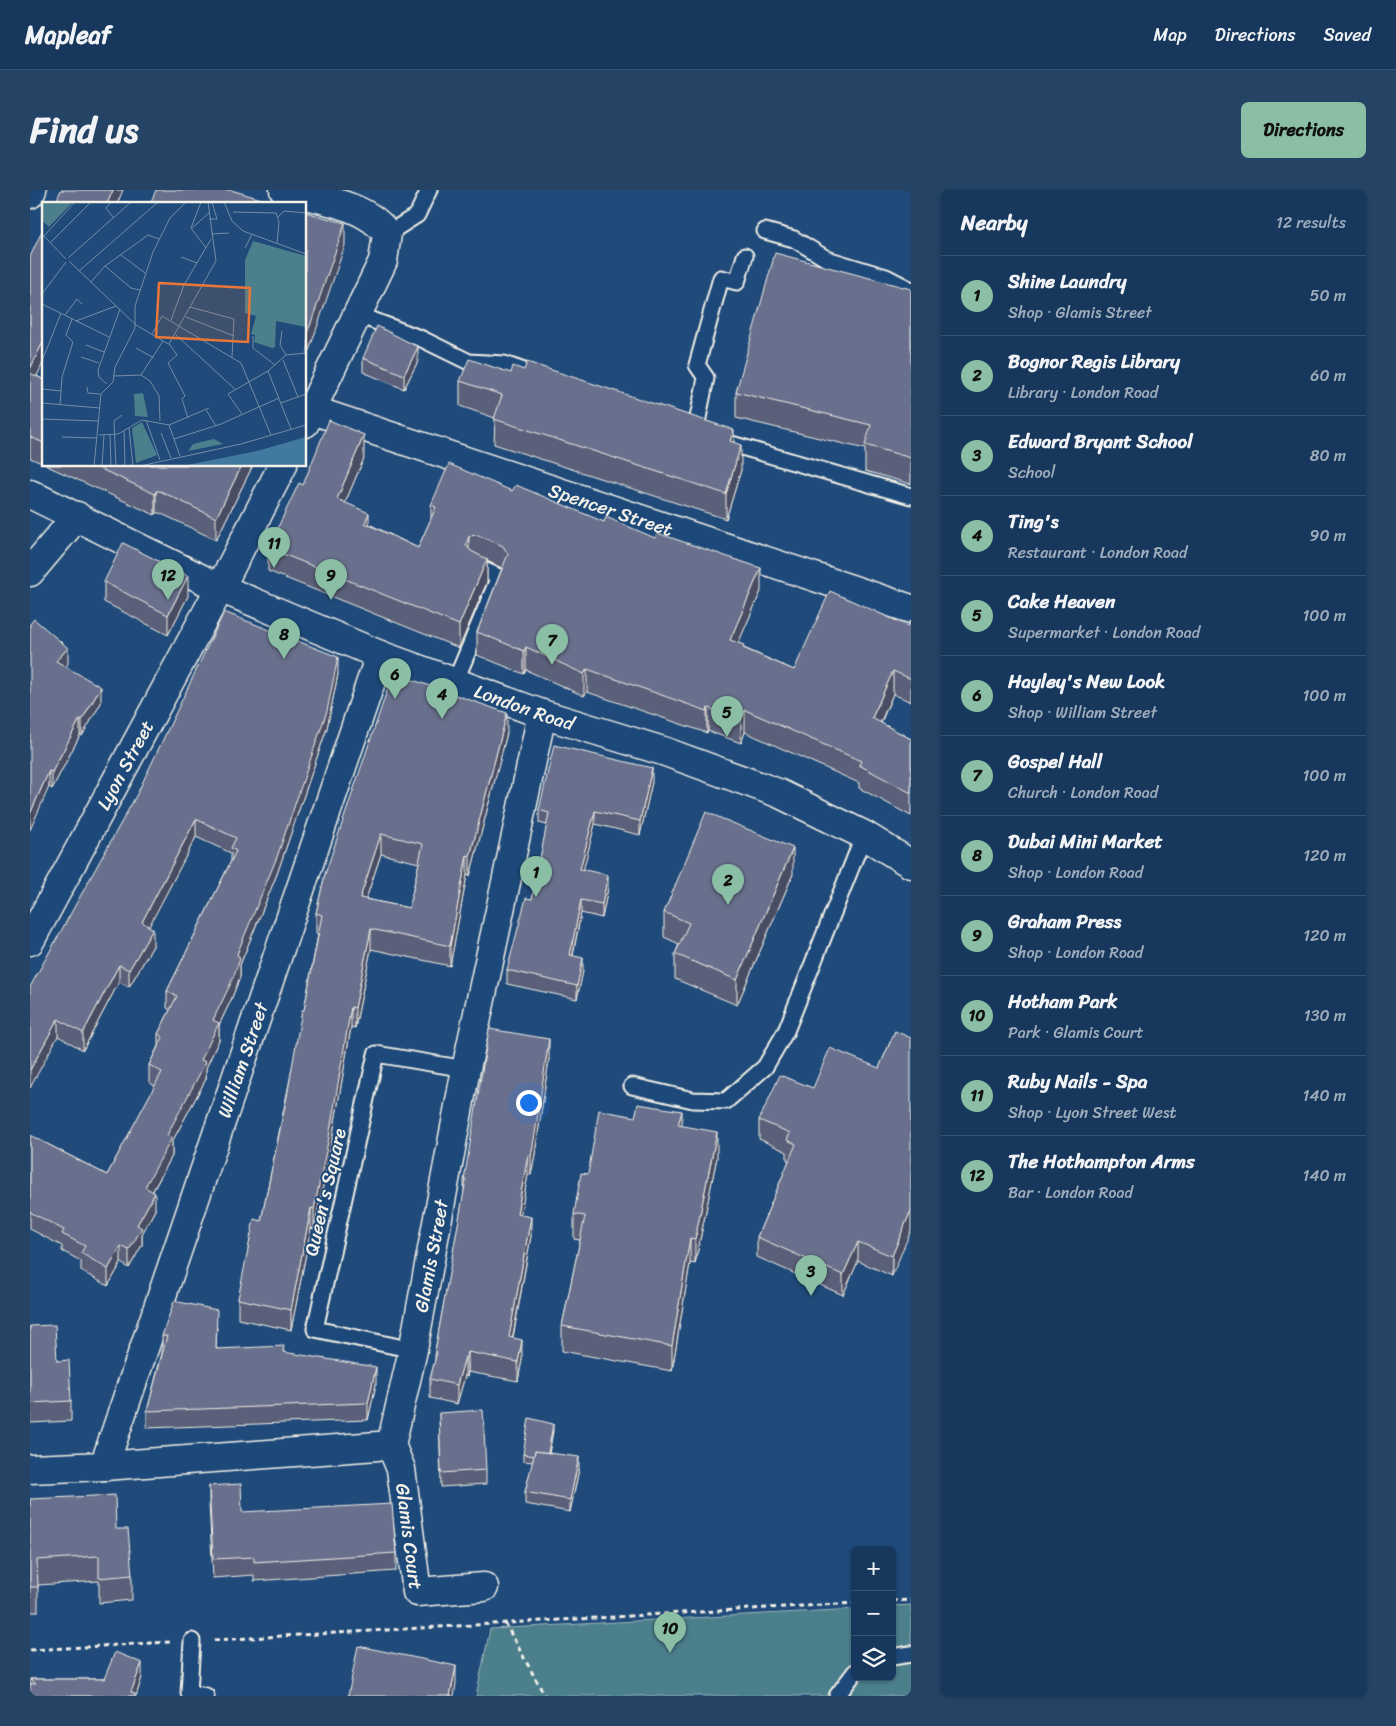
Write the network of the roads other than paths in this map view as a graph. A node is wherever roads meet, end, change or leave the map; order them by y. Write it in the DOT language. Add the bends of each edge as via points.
graph roads {
  1 [pos="32,190"];
  2 [pos="284,190"];
  3 [pos="429,190"];
  4 [pos="30,194"];
  5 [pos="336,197"];
  6 [pos="765,231"];
  7 [pos="387,234"];
  8 [pos="745,256"];
  9 [pos="911,290"];
  10 [pos="356,314"];
  11 [pos="540,376"];
  12 [pos="308,416"];
  13 [pos="678,422"];
  14 [pos="696,428"];
  15 [pos="282,466"];
  16 [pos="30,494"];
  17 [pos="911,496"];
  18 [pos="77,516"];
  19 [pos="475,566"];
  20 [pos="30,572"];
  21 [pos="220,588"];
  22 [pos="911,609"];
  23 [pos="380,655"];
  24 [pos="455,682"];
  25 [pos="542,714"];
  26 [pos="864,834"];
  27 [pos="911,864"];
  28 [pos="30,941"];
  29 [pos="466,1068"];
  30 [pos="632,1086"];
  31 [pos="413,1350"];
  32 [pos="390,1445"];
  33 [pos="104,1466"];
  34 [pos="30,1469"];
  35 [pos="484,1587"];
  36 [pos="192,1641"];
  37 [pos="911,1654"];
  38 [pos="896,1657"];
  39 [pos="851,1677"];
  40 [pos="206,1696"];
  41 [pos="837,1696"];
  1 -- 4 [label="street"];
  2 -- 5 [label="street"];
  3 -- 7 [label="lane" via="416,215"];
  5 -- 7 [label="street" via="380,224"];
  6 -- 9 [label="lane" via="794,239 827,259 886,277"];
  7 -- 10 [label="street" via="383,261"];
  8 -- 14 [label="lane" via="737,282 721,278 697,365 706,378"];
  10 -- 11 [label="lane" via="422,339 469,362 504,364"];
  10 -- 12 [label="street"];
  12 -- 22 [label="street, Spencer Street"];
  13 -- 14 [label="lane"];
  14 -- 17 [label="lane" via="710,438"];
  15 -- 21 [label="street, Lyon Street"];
  16 -- 18 [label="street, London Road"];
  18 -- 20 [label="street"];
  18 -- 21 [label="street, London Road"];
  19 -- 24 [label="lane" via="499,577"];
  21 -- 23 [label="street, London Road"];
  21 -- 28 [label="street, Lyon Street"];
  23 -- 24 [label="street, London Road"];
  23 -- 33 [label="street, William Street"];
  24 -- 25 [label="street, London Road"];
  25 -- 26 [label="street, London Road" via="663,751 778,793"];
  25 -- 29 [label="street, Glamis Street"];
  26 -- 27 [label="street, London Road"];
  26 -- 30 [label="lane" via="786,1031 765,1067 726,1101 693,1100"];
  29 -- 31 [label="street, Glamis Street"];
  29 -- 31 [label="lane, Queen's Square" via="376,1054 315,1329"];
  31 -- 32 [label="street, Glamis Street"];
  32 -- 33 [label="street"];
  32 -- 35 [label="street, Glamis Court" via="402,1469 417,1592"];
  33 -- 34 [label="street"];
  36 -- 40 [label="lane" via="189,1693"];
  37 -- 38 [label="lane"];
  39 -- 41 [label="lane"];
}
